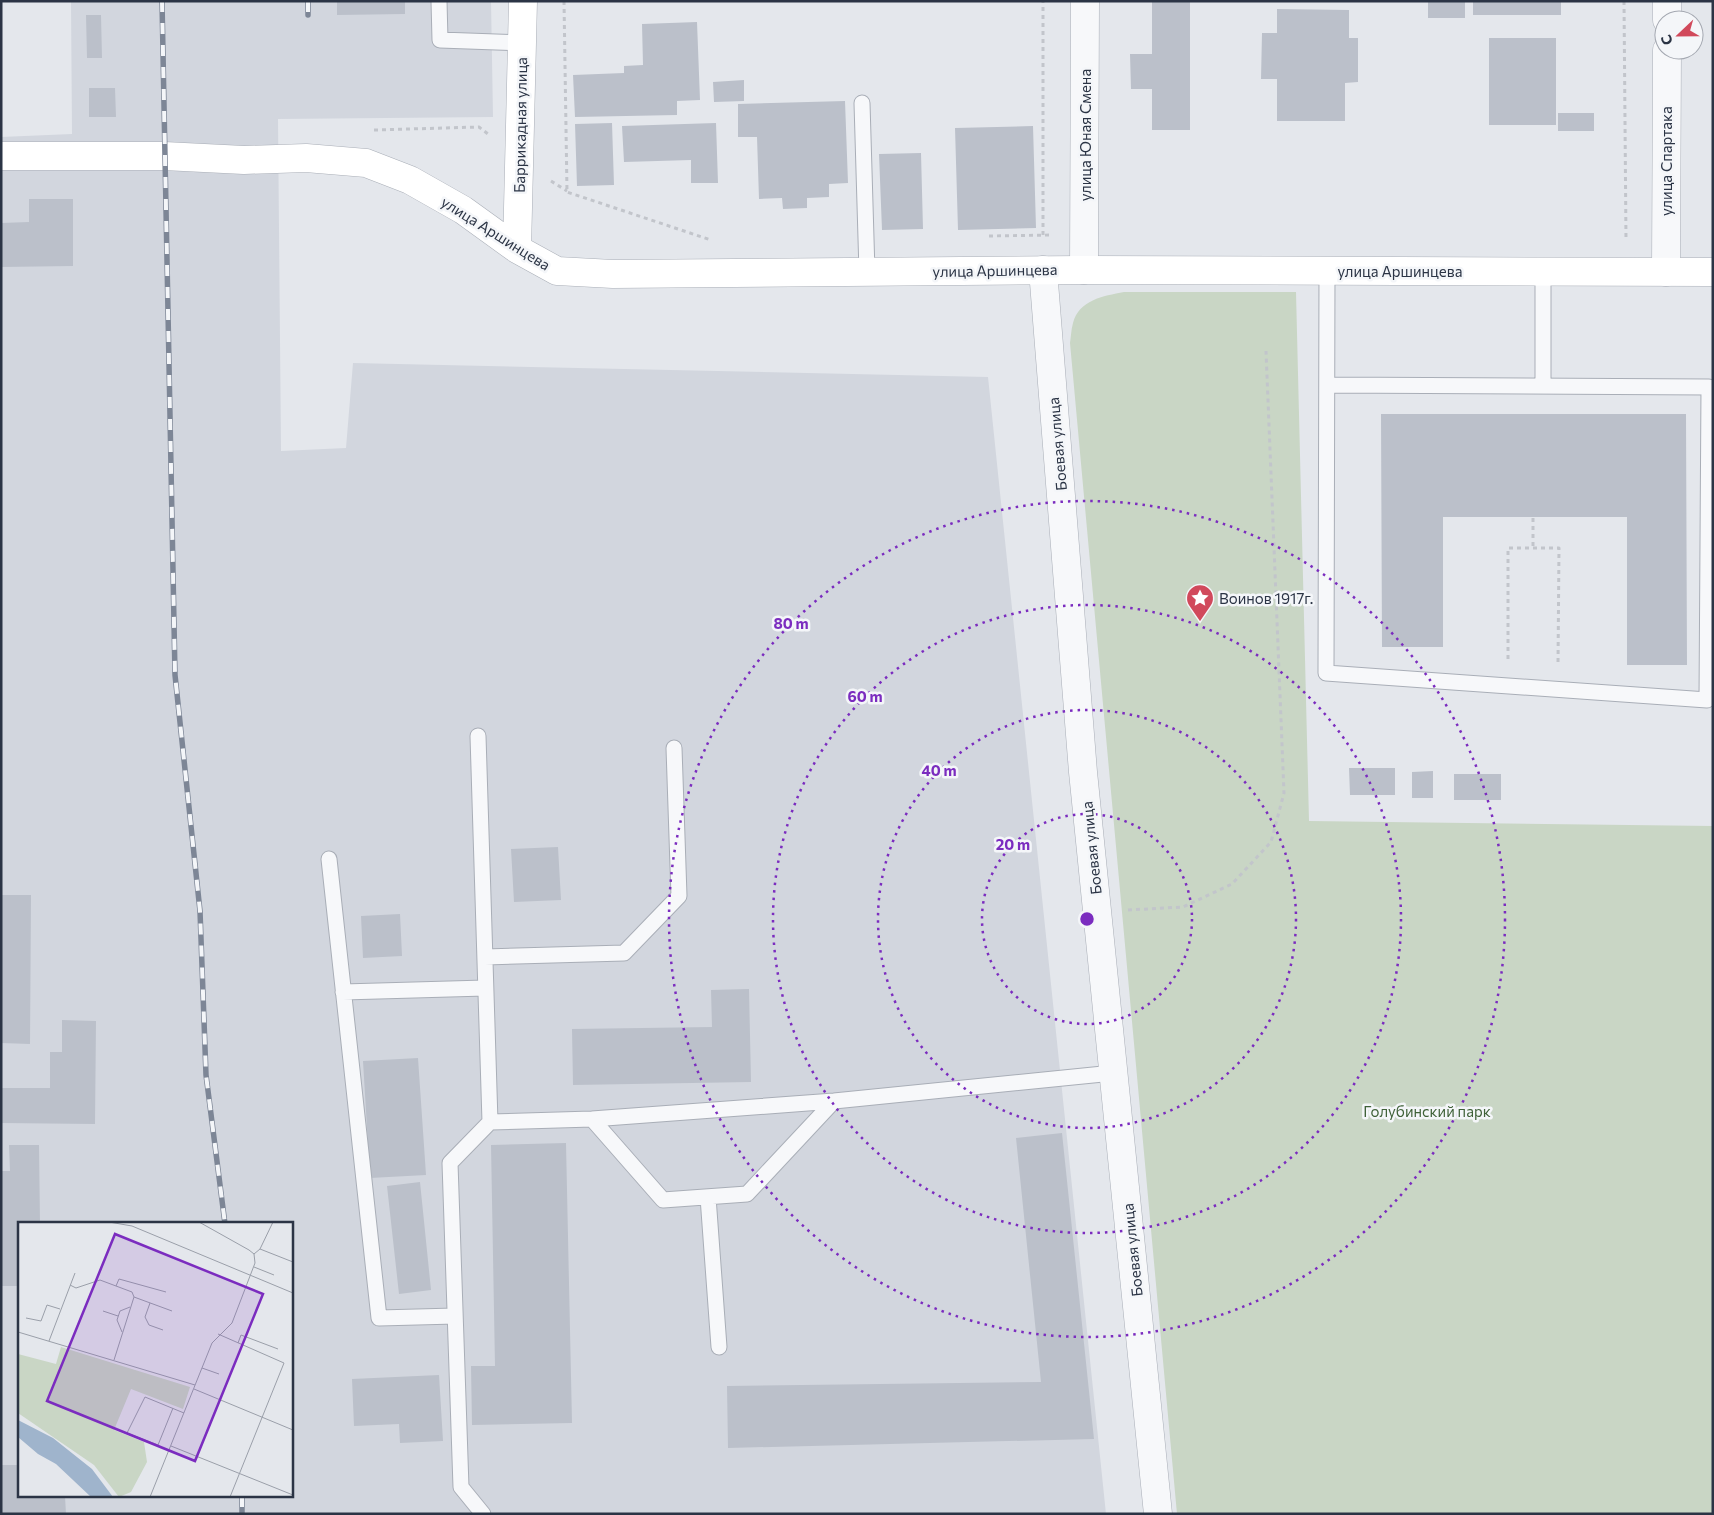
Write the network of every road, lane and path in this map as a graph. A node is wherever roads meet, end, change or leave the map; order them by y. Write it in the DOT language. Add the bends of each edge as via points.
graph roads {
  1 [pos="439,1"];
  2 [pos="523,1"];
  3 [pos="564,1"];
  4 [pos="1043,1"];
  5 [pos="1085,1"];
  6 [pos="1624,1"];
  7 [pos="522,43"];
  8 [pos="1667,60"];
  9 [pos="862,103"];
  10 [pos="371,130"];
  11 [pos="1,156"];
  12 [pos="519,159"];
  13 [pos="567,192"];
  14 [pos="1084,234"];
  15 [pos="1043,235"];
  16 [pos="984,236"];
  17 [pos="717,242"];
  18 [pos="516,249"];
  19 [pos="1043,270"];
  20 [pos="1084,270"];
  21 [pos="1327,271"];
  22 [pos="867,272"];
  23 [pos="1543,272"];
  24 [pos="1626,272"];
  25 [pos="1666,272"];
  26 [pos="1713,272"];
  27 [pos="1266,352"];
  28 [pos="1327,385"];
  29 [pos="1543,386"];
  30 [pos="1533,518"];
  31 [pos="1534,548"];
  32 [pos="1508,686"];
  33 [pos="1558,690"];
  34 [pos="478,736"];
  35 [pos="674,748"];
  36 [pos="329,859"];
  37 [pos="1097,910"];
  38 [pos="485,957"];
  39 [pos="485,988"];
  40 [pos="343,992"];
  41 [pos="1114,1074"];
  42 [pos="834,1101"];
  43 [pos="592,1120"];
  44 [pos="490,1122"];
  45 [pos="708,1197"];
  46 [pos="455,1316"];
  47 [pos="719,1347"];
  48 [pos="482,1514"];
  49 [pos="1158,1514"];
  1 -- 7 [label="lane" via="440,40"];
  2 -- 7 [label="main road, Баррикадная улица"];
  3 -- 13 [label="path"];
  4 -- 15 [label="path"];
  5 -- 14 [label="street, улица Юная Смена"];
  6 -- 24 [label="path"];
  7 -- 12 [label="main road, Баррикадная улица"];
  8 -- 25 [label="street, улица Спартака"];
  9 -- 22 [label="lane"];
  10 -- 12 [label="path" via="478,127"];
  11 -- 18 [label="main road, улица Аршинцева" via="306,158 366,163 410,180 463,210"];
  12 -- 13 [label="path"];
  12 -- 18 [label="main road, Баррикадная улица"];
  13 -- 17 [label="path"];
  14 -- 15 [label="path"];
  14 -- 20 [label="street, улица Юная Смена"];
  15 -- 16 [label="path"];
  18 -- 22 [label="main road, улица Аршинцева" via="557,271 566,272"];
  19 -- 20 [label="main road, улица Аршинцева"];
  19 -- 22 [label="main road, улица Аршинцева"];
  19 -- 37 [label="street, Боевая улица" via="1082,762"];
  20 -- 21 [label="main road, улица Аршинцева"];
  21 -- 23 [label="main road, улица Аршинцева"];
  21 -- 28 [label="lane"];
  23 -- 24 [label="main road, улица Аршинцева"];
  23 -- 29 [label="lane"];
  24 -- 25 [label="main road, улица Аршинцева"];
  25 -- 26 [label="main road, улица Аршинцева"];
  27 -- 37 [label="path" via="1284,793 1270,842 1232,884 1183,907"];
  28 -- 29 [label="lane"];
  28 -- 32 [label="lane" via="1326,672"];
  29 -- 33 [label="lane" via="1708,387 1707,700"];
  30 -- 31 [label="path"];
  31 -- 32 [label="path" via="1508,548"];
  31 -- 33 [label="path" via="1559,548"];
  32 -- 33 [label="lane"];
  34 -- 38 [label="lane"];
  35 -- 38 [label="lane" via="679,896 624,953"];
  36 -- 40 [label="lane"];
  37 -- 41 [label="street, Боевая улица"];
  38 -- 39 [label="lane"];
  39 -- 40 [label="lane"];
  39 -- 44 [label="lane"];
  40 -- 46 [label="lane" via="379,1318"];
  41 -- 42 [label="lane"];
  41 -- 49 [label="street, Боевая улица"];
  42 -- 43 [label="lane"];
  42 -- 45 [label="lane" via="747,1194"];
  43 -- 44 [label="lane"];
  43 -- 45 [label="lane" via="663,1200"];
  44 -- 46 [label="lane" via="450,1163"];
  45 -- 47 [label="lane"];
  46 -- 48 [label="lane" via="461,1487"];
}
